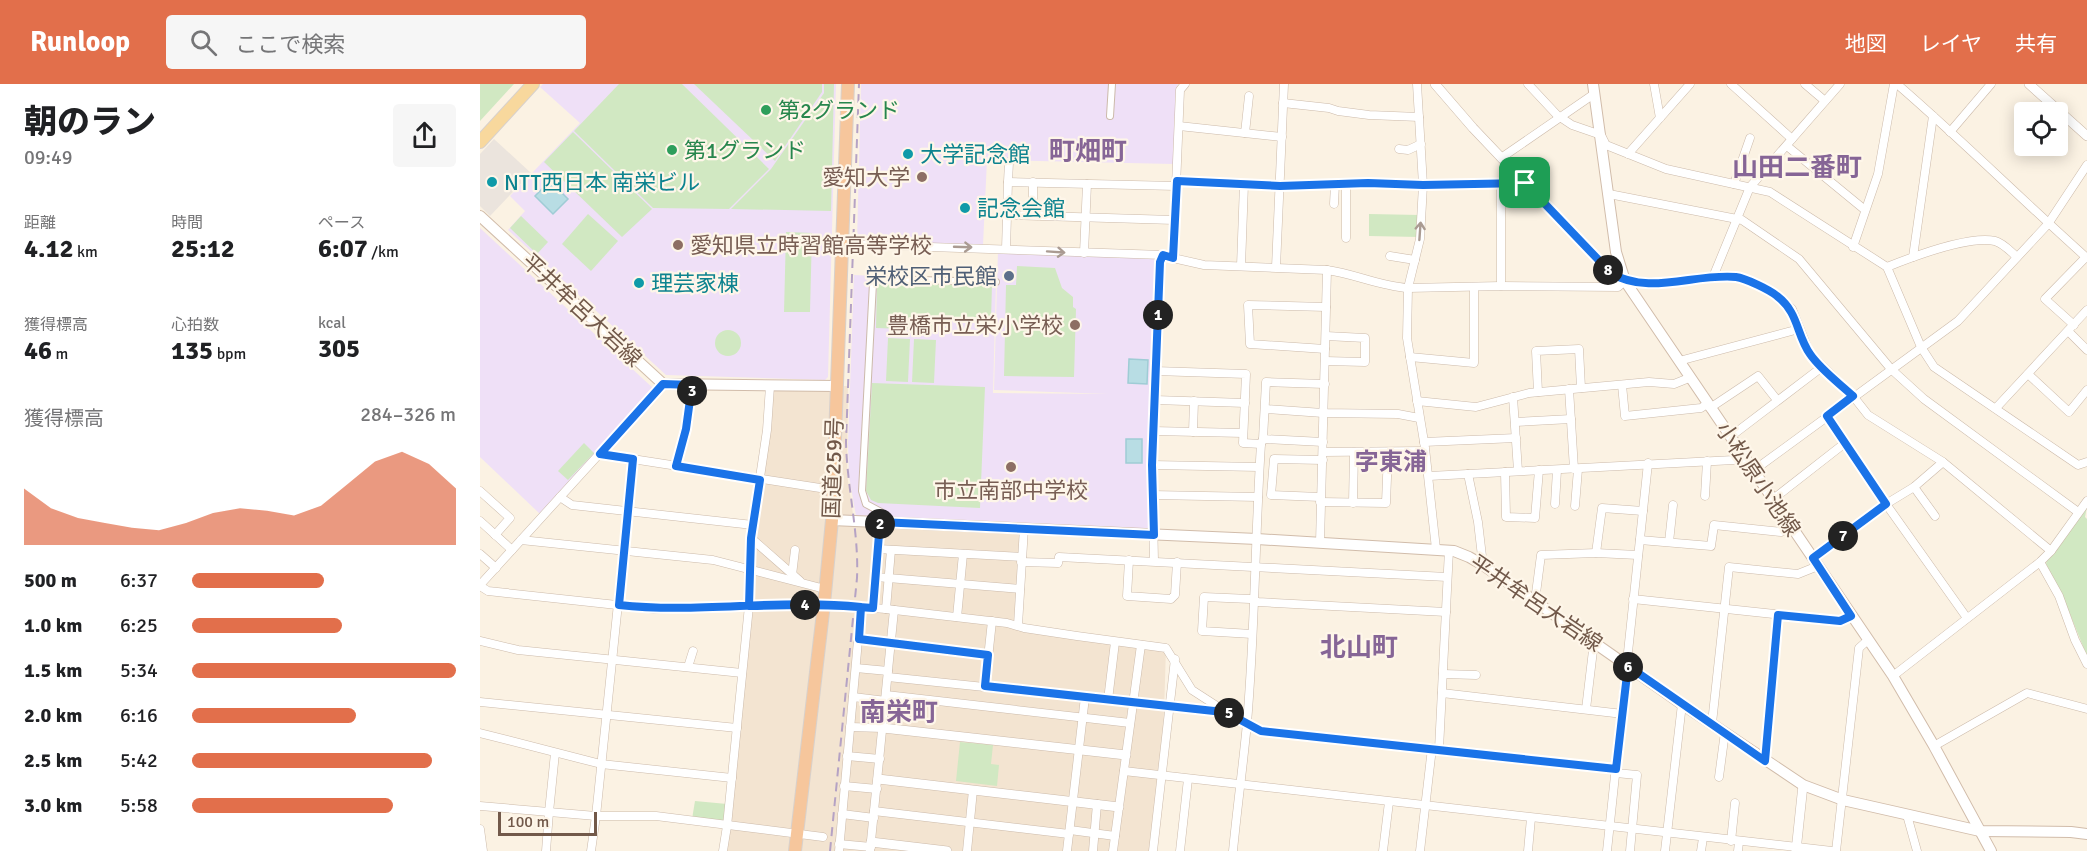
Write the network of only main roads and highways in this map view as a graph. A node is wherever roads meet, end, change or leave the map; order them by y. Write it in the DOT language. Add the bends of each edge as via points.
graph roads {
  1 [pos="533,84"];
  2 [pos="848,84"];
  3 [pos="1593,89"];
  4 [pos="480,142"];
  5 [pos="480,216"];
  6 [pos="836,386"];
  7 [pos="831,520"];
  8 [pos="1980,831"];
  9 [pos="2087,834"];
  10 [pos="795,851"];
  11 [pos="1991,851"];
  1 -- 4 [label="main road"];
  2 -- 6 [label="highway, 国道259号"];
  3 -- 8 [label="main road, 小松原小池線" via="1616,252 1624,281 1893,676"];
  5 -- 6 [label="main road, 平井牟呂大岩線" via="663,384"];
  6 -- 7 [label="highway, 国道259号"];
  7 -- 8 [label="main road, 平井牟呂大岩線" via="1257,539 1461,553 1803,785 1843,800"];
  7 -- 10 [label="highway, 国道259号"];
  8 -- 9 [label="main road, 平井牟呂大岩線"];
  8 -- 11 [label="main road, 小松原小池線"];
}
